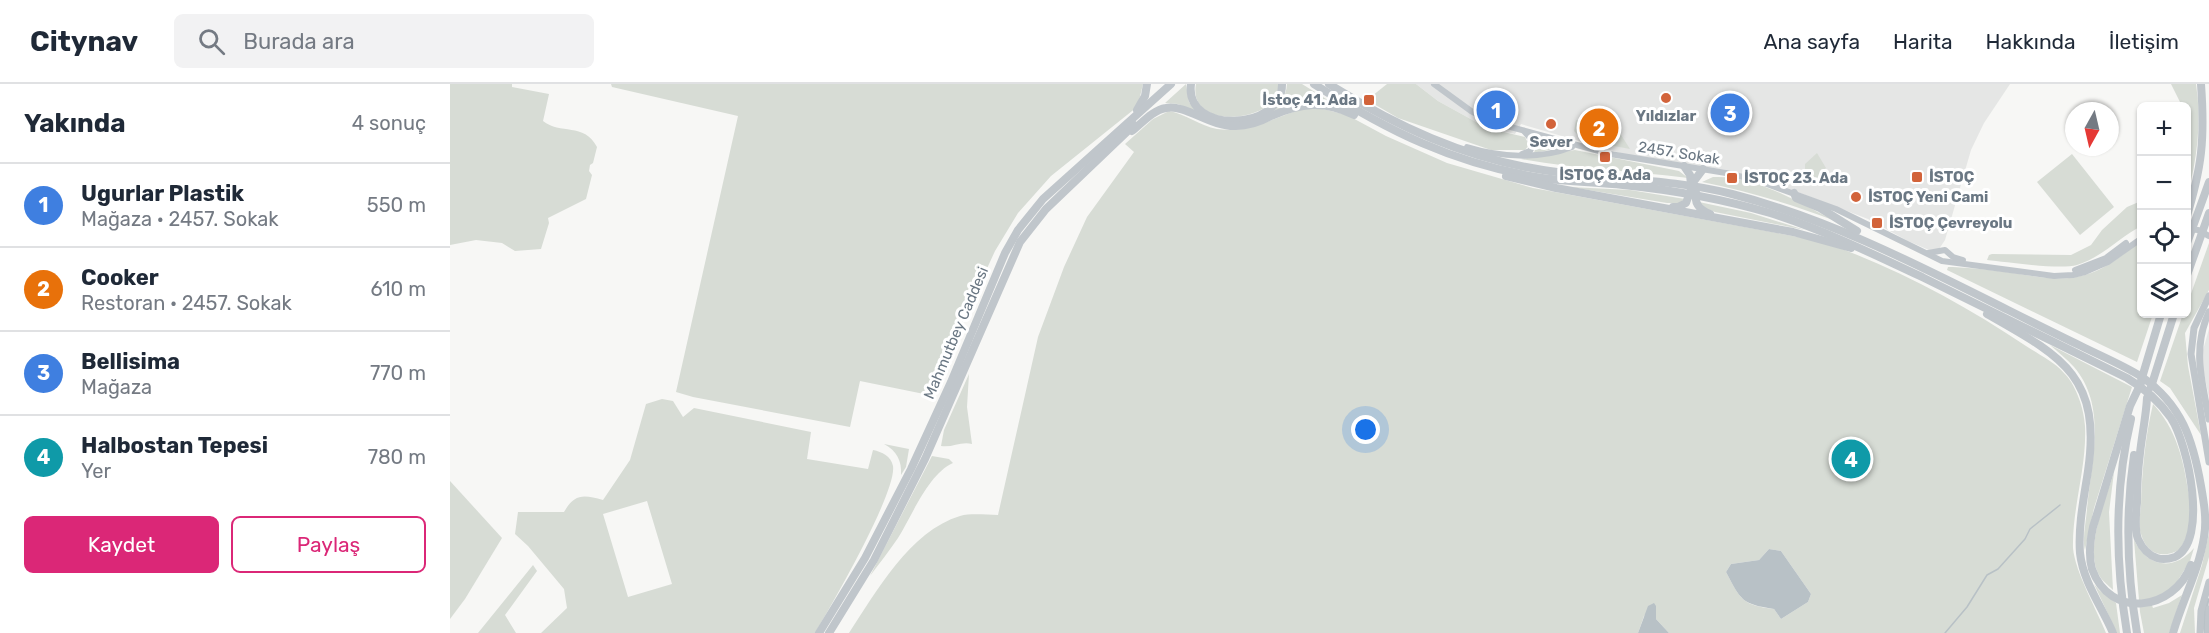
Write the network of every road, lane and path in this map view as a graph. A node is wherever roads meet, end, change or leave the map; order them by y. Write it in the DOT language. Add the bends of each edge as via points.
graph roads {
  1 [pos="1147,84"];
  2 [pos="1171,84"];
  3 [pos="1179,84"];
  4 [pos="1191,84"];
  5 [pos="1282,84"];
  6 [pos="1314,84"];
  7 [pos="1329,84"];
  8 [pos="1434,84"];
  9 [pos="2201,84"];
  10 [pos="1378,123"];
  11 [pos="1523,130"];
  12 [pos="1112,136"];
  13 [pos="1122,138"];
  14 [pos="1432,140"];
  15 [pos="1574,144"];
  16 [pos="1511,155"];
  17 [pos="1456,157"];
  18 [pos="1683,166"];
  19 [pos="1707,170"];
  20 [pos="2209,182"];
  21 [pos="1689,189"];
  22 [pos="1702,192"];
  23 [pos="1794,193"];
  24 [pos="1607,197"];
  25 [pos="2191,212"];
  26 [pos="2191,215"];
  27 [pos="2209,216"];
  28 [pos="2191,217"];
  29 [pos="1743,222"];
  30 [pos="2191,229"];
  31 [pos="2137,236"];
  32 [pos="2209,236"];
  33 [pos="2137,242"];
  34 [pos="1920,251"];
  35 [pos="1940,251"];
  36 [pos="1950,255"];
  37 [pos="1942,261"];
  38 [pos="1897,265"];
  39 [pos="2191,267"];
  40 [pos="1929,276"];
  41 [pos="2209,296"];
  42 [pos="2209,312"];
  43 [pos="2161,318"];
  44 [pos="2173,318"];
  45 [pos="2141,383"];
  46 [pos="2155,397"];
  47 [pos="2209,419"];
  48 [pos="2209,462"];
  49 [pos="2204,510"];
  50 [pos="2088,568"];
  51 [pos="2209,582"];
  52 [pos="2209,609"];
  53 [pos="819,633"];
  54 [pos="829,633"];
  55 [pos="2113,633"];
  56 [pos="2127,633"];
  57 [pos="2138,633"];
  58 [pos="2173,633"];
  59 [pos="2200,633"];
  60 [pos="2208,633"];
  1 -- 12 [label="highway" via="1138,110"];
  2 -- 12 [label="highway, Mahmutbey Caddesi"];
  3 -- 13 [label="highway, Mahmutbey Caddesi"];
  4 -- 5 [label="highway" via="1191,96 1200,111 1231,121 1266,111 1279,98"];
  6 -- 10 [label="highway"];
  7 -- 14 [label="highway" via="1381,116"];
  8 -- 11 [label="main road, 2457. Sokak" via="1479,116"];
  9 -- 25 [label="highway" via="2203,144"];
  10 -- 13 [label="highway" via="1319,104 1298,106 1259,122 1236,126 1211,123 1173,108 1159,110"];
  10 -- 17 [label="highway"];
  11 -- 15 [label="main road, 2457. Sokak"];
  11 -- 16 [label="main road" via="1532,147 1530,151"];
  12 -- 53 [label="highway, Mahmutbey Caddesi" via="1043,199 1012,239 911,469 865,558"];
  13 -- 54 [label="highway, Mahmutbey Caddesi" via="1046,209 1020,242 915,480 874,560"];
  14 -- 16 [label="main road"];
  14 -- 21 [label="highway" via="1532,168"];
  15 -- 16 [label="main road" via="1559,151"];
  15 -- 18 [label="main road, 2457. Sokak"];
  17 -- 21 [label="highway" via="1543,178"];
  17 -- 24 [label="highway" via="1526,182"];
  18 -- 19 [label="main road, 2457. Sokak"];
  18 -- 21 [label="highway" via="1690,175"];
  19 -- 21 [label="highway" via="1696,176"];
  19 -- 23 [label="main road, 2457. Sokak"];
  19 -- 29 [label="highway" via="1695,191 1697,205 1708,213"];
  20 -- 26 [label="highway"];
  21 -- 22 [label="highway"];
  21 -- 24 [label="highway" via="1688,201 1678,207"];
  22 -- 38 [label="highway" via="1802,224"];
  22 -- 40 [label="highway" via="1769,204 1828,224"];
  23 -- 34 [label="main road, 2457. Sokak"];
  23 -- 40 [label="highway" via="1796,198 1906,255"];
  24 -- 29 [label="highway"];
  27 -- 28 [label="main road"];
  27 -- 39 [label="highway"];
  29 -- 38 [label="highway" via="1831,242"];
  30 -- 32 [label="main road"];
  31 -- 36 [label="main road" via="2106,258 2073,271 2039,271"];
  33 -- 37 [label="main road" via="2108,262 2073,275 2054,276"];
  34 -- 35 [label="main road"];
  34 -- 37 [label="main road, 2457. Sokak"];
  35 -- 36 [label="main road" via="1947,250"];
  35 -- 37 [label="main road"];
  36 -- 37 [label="main road"];
  38 -- 40 [label="highway"];
  40 -- 46 [label="highway" via="2148,381"];
  40 -- 50 [label="highway" via="2046,349 2064,363 2079,383 2088,407 2091,437 2080,534 2080,553"];
  41 -- 48 [label="main road" via="2196,324 2191,348"];
  42 -- 47 [label="main road" via="2198,350"];
  43 -- 45 [label="highway"];
  44 -- 46 [label="highway"];
  45 -- 50 [label="highway" via="2127,413 2093,528"];
  45 -- 56 [label="highway" via="2124,454 2118,501 2118,564"];
  46 -- 46 [label="highway" via="2183,444 2194,499 2193,538 2185,550 2167,559 2145,551 2137,534 2138,477"];
  46 -- 49 [label="highway" via="2181,418 2192,442"];
  46 -- 57 [label="highway" via="2135,451 2128,512 2128,562"];
  49 -- 50 [label="highway" via="2196,553 2187,575 2172,593 2152,603 2136,604 2115,597"];
  49 -- 58 [label="highway" via="2203,544"];
  50 -- 55 [label="highway"];
  51 -- 59 [label="main road"];
  52 -- 60 [label="main road"];
}
